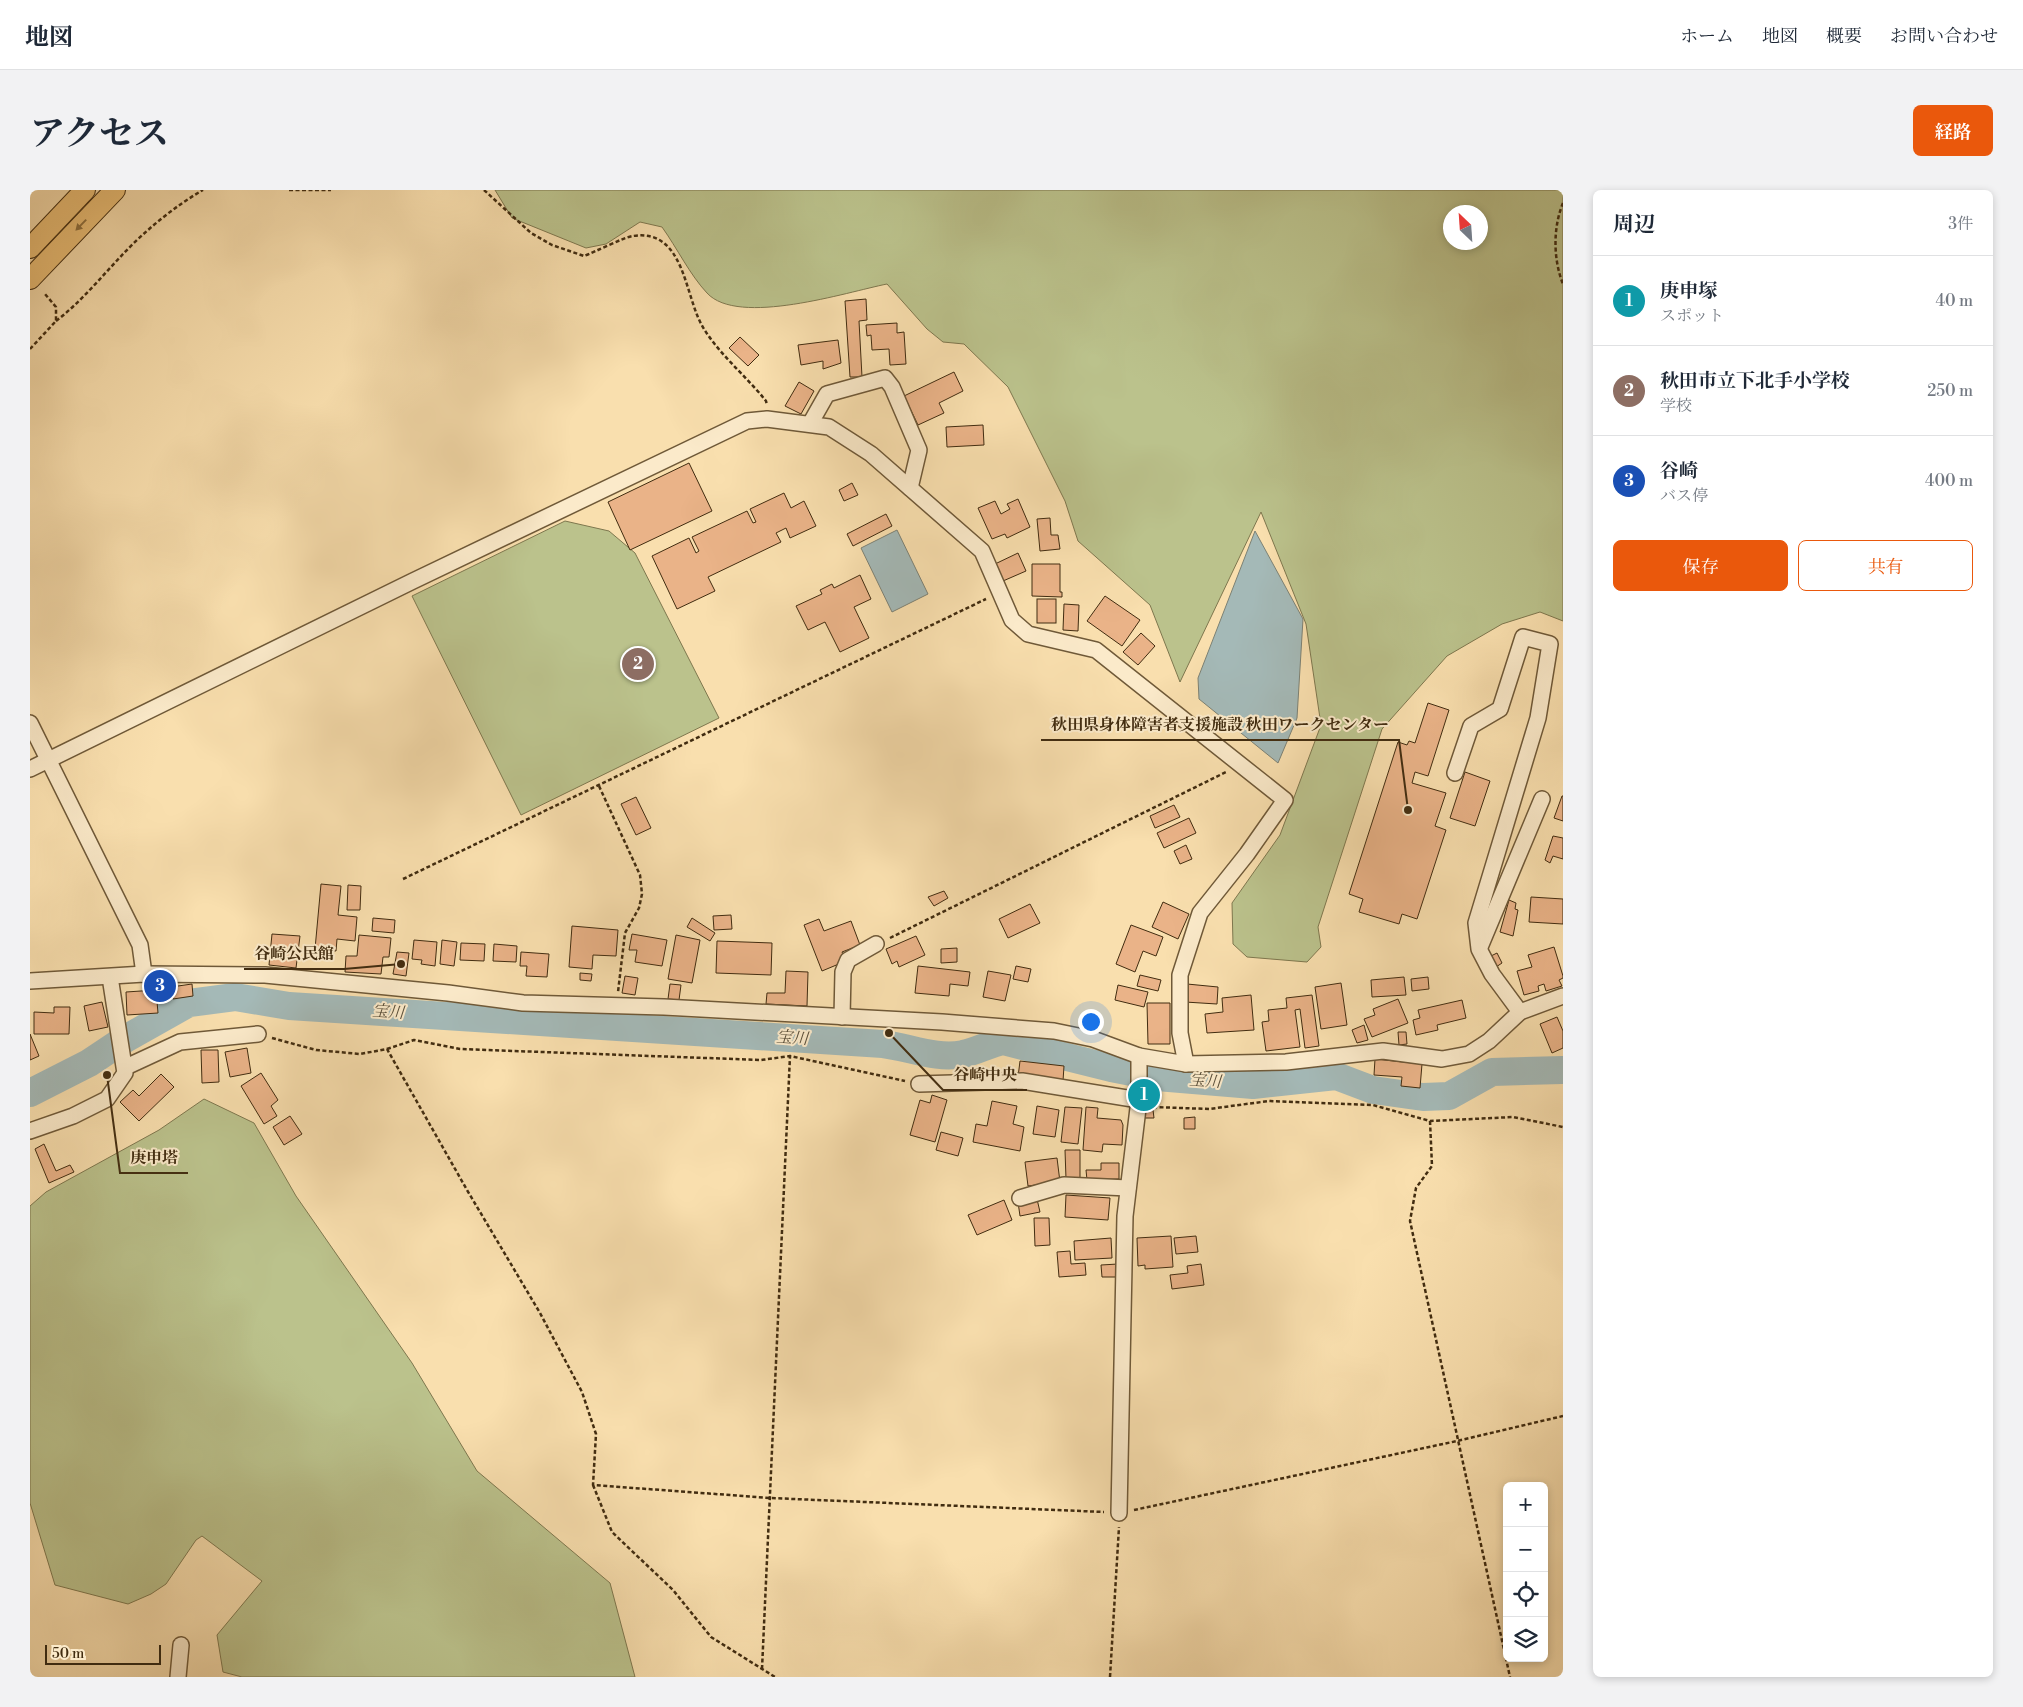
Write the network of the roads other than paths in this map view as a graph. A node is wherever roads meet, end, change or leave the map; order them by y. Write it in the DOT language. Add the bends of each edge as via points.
graph roads {
  1 [pos="85,190"];
  2 [pos="115,190"];
  3 [pos="30,248"];
  4 [pos="30,279"];
  5 [pos="810,424"];
  6 [pos="910,488"];
  7 [pos="30,722"];
  8 [pos="48,760"];
  9 [pos="30,769"];
  10 [pos="1455,773"];
  11 [pos="1542,799"];
  12 [pos="876,944"];
  13 [pos="1479,949"];
  14 [pos="144,974"];
  15 [pos="110,977"];
  16 [pos="30,981"];
  17 [pos="1563,996"];
  18 [pos="1520,1012"];
  19 [pos="842,1017"];
  20 [pos="258,1034"];
  21 [pos="1139,1060"];
  22 [pos="125,1062"];
  23 [pos="1186,1064"];
  24 [pos="919,1084"];
  25 [pos="1139,1099"];
  26 [pos="30,1131"];
  27 [pos="1128,1188"];
  28 [pos="1020,1198"];
  29 [pos="1119,1513"];
  30 [pos="181,1645"];
  31 [pos="178,1677"];
  1 -- 3 [label="main road"];
  2 -- 4 [label="main road, one-way"];
  5 -- 6 [label="street" via="829,427 871,454"];
  5 -- 6 [label="street" via="827,394 885,378 919,450"];
  5 -- 8 [label="street" via="767,419 747,422"];
  6 -- 23 [label="street" via="982,551 1012,620 1020,628 1028,634 1096,650 1285,800 1200,913 1180,975 1180,1033"];
  7 -- 8 [label="street"];
  8 -- 9 [label="street"];
  8 -- 14 [label="street" via="140,944"];
  10 -- 13 [label="street" via="1471,726 1500,709 1523,636 1550,644 1538,718 1476,923"];
  11 -- 13 [label="street"];
  12 -- 19 [label="street" via="848,960 843,972"];
  13 -- 18 [label="street" via="1492,974"];
  14 -- 15 [label="street"];
  14 -- 19 [label="street" via="265,975 523,1003"];
  15 -- 16 [label="street"];
  15 -- 22 [label="street"];
  17 -- 18 [label="street"];
  18 -- 23 [label="street" via="1489,1041 1469,1054 1442,1060 1383,1051 1286,1062"];
  19 -- 21 [label="street" via="1054,1031 1093,1039"];
  20 -- 22 [label="street" via="180,1042"];
  21 -- 23 [label="street"];
  21 -- 25 [label="street"];
  22 -- 26 [label="street" via="126,1073 107,1099 73,1116"];
  24 -- 25 [label="street" via="1022,1081"];
  25 -- 27 [label="street"];
  27 -- 28 [label="street" via="1064,1185"];
  27 -- 29 [label="street" via="1124,1216"];
  30 -- 31 [label="street"];
}
